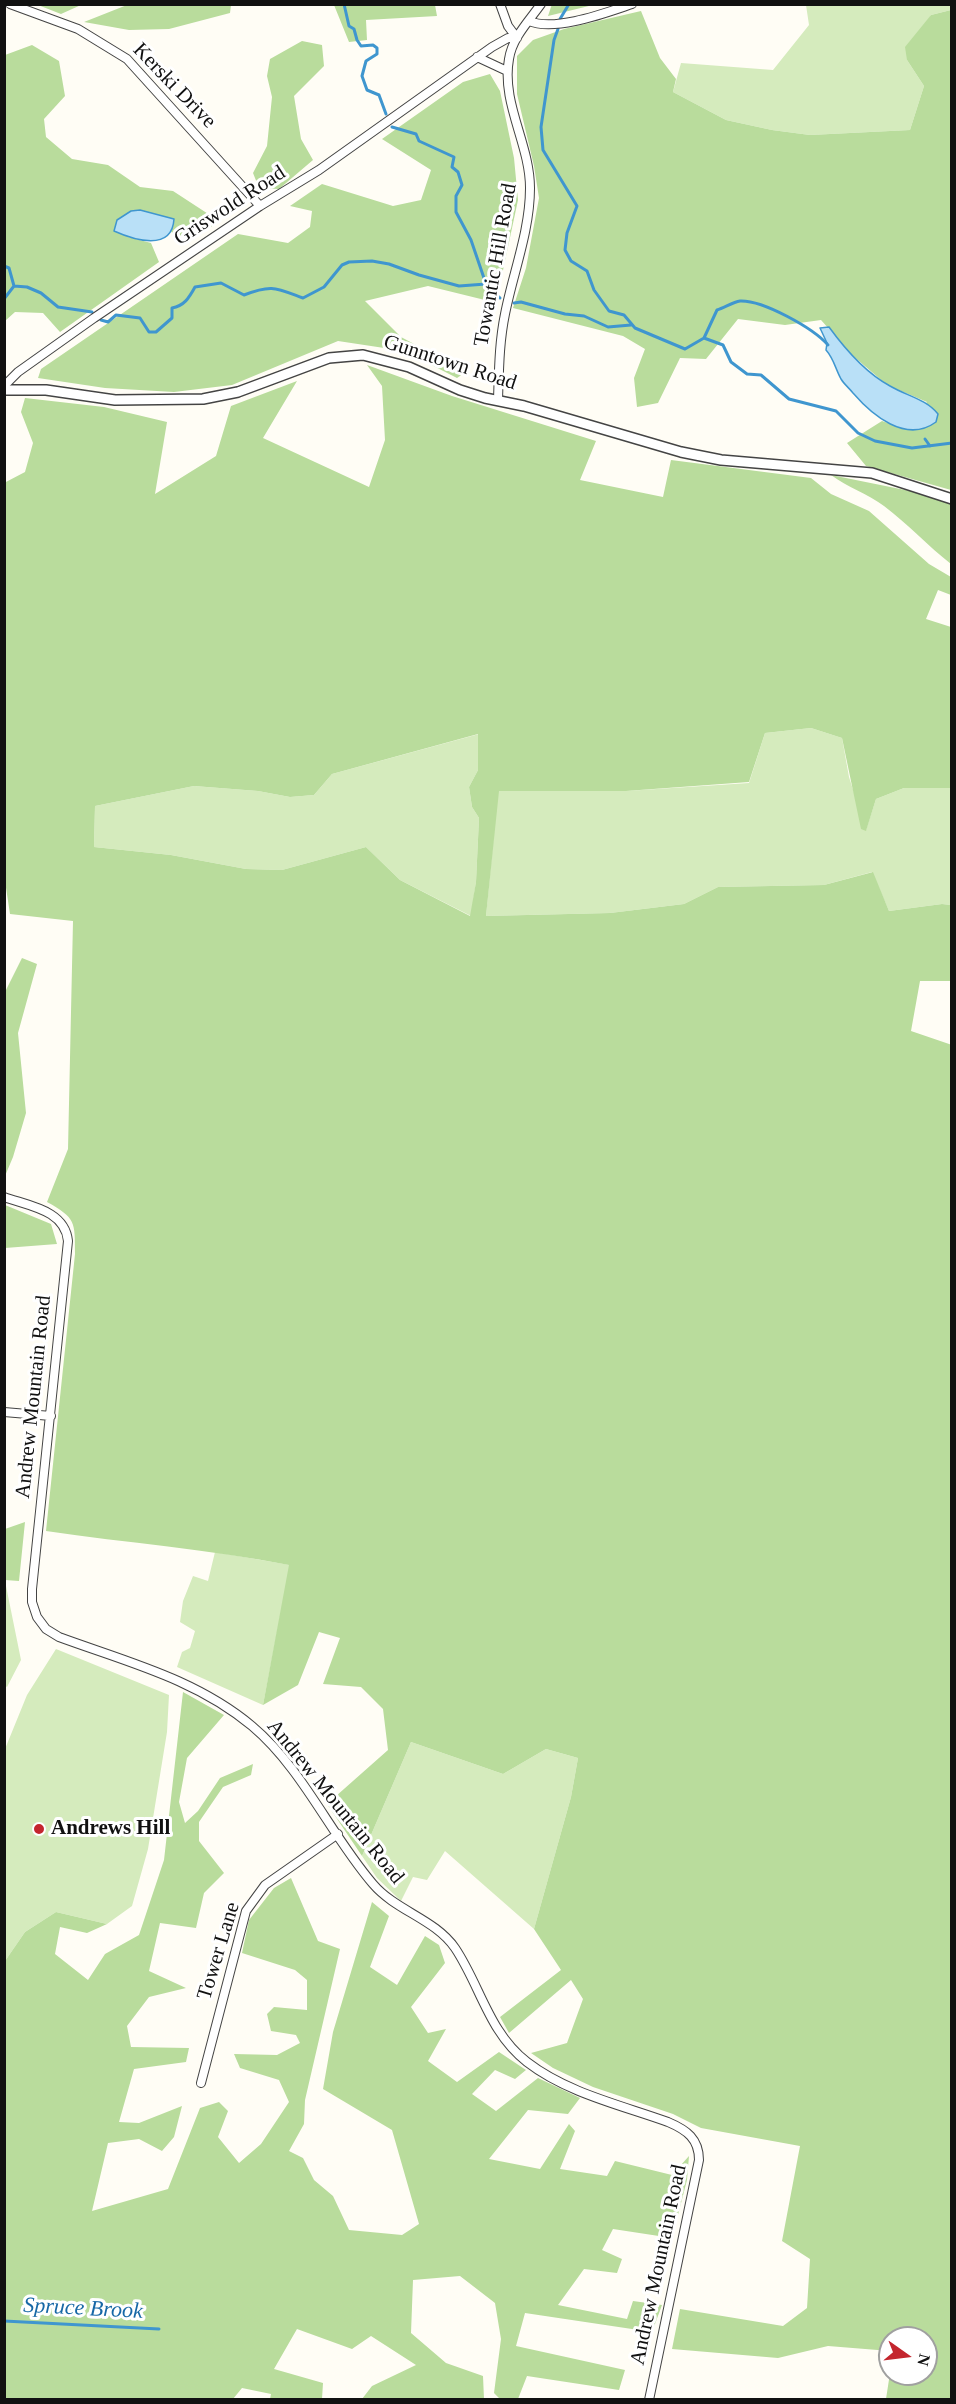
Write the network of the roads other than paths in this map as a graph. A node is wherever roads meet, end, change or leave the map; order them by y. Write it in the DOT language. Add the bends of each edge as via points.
graph roads {
  1 [pos="10,4"];
  2 [pos="500,4"];
  3 [pos="542,4"];
  4 [pos="632,4"];
  5 [pos="529,21"];
  6 [pos="517,38"];
  7 [pos="477,57"];
  8 [pos="507,71"];
  9 [pos="260,206"];
  10 [pos="4,388"];
  11 [pos="498,400"];
  12 [pos="951,499"];
  13 [pos="4,1197"];
  14 [pos="4,1412"];
  15 [pos="51,1416"];
  16 [pos="338,1834"];
  17 [pos="201,2083"];
  18 [pos="649,2400"];
  1 -- 9 [label="street, Kerski Drive" via="78,29 127,59"];
  2 -- 6 [label="street"];
  3 -- 5 [label="street, Towantic Hill Road"];
  4 -- 5 [label="street" via="553,24"];
  5 -- 6 [label="street, Towantic Hill Road"];
  6 -- 7 [label="street, Griswold Road" via="501,41"];
  6 -- 8 [label="street, Towantic Hill Road"];
  7 -- 8 [label="street"];
  7 -- 9 [label="street, Griswold Road" via="319,170"];
  8 -- 11 [label="street, Towantic Hill Road" via="530,189 502,325"];
  9 -- 10 [label="street, Griswold Road" via="18,372"];
  10 -- 11 [label="street, Gunntown Road" via="115,400 203,399 238,392 329,358 355,354 391,360 460,390"];
  11 -- 12 [label="street, Gunntown Road" via="705,457 872,473"];
  13 -- 15 [label="street, Andrew Mountain Road" via="53,1215 63,1223 67,1234"];
  14 -- 15 [label="street"];
  15 -- 16 [label="street, Andrew Mountain Road" via="33,1576 33,1602 41,1623 60,1637 179,1681 241,1718 282,1757"];
  16 -- 17 [label="street, Tower Lane" via="265,1885 246,1911"];
  16 -- 18 [label="street, Andrew Mountain Road" via="380,1891 449,1940 500,2034 522,2058 566,2085 679,2126 695,2140 699,2153 697,2173"];
}
